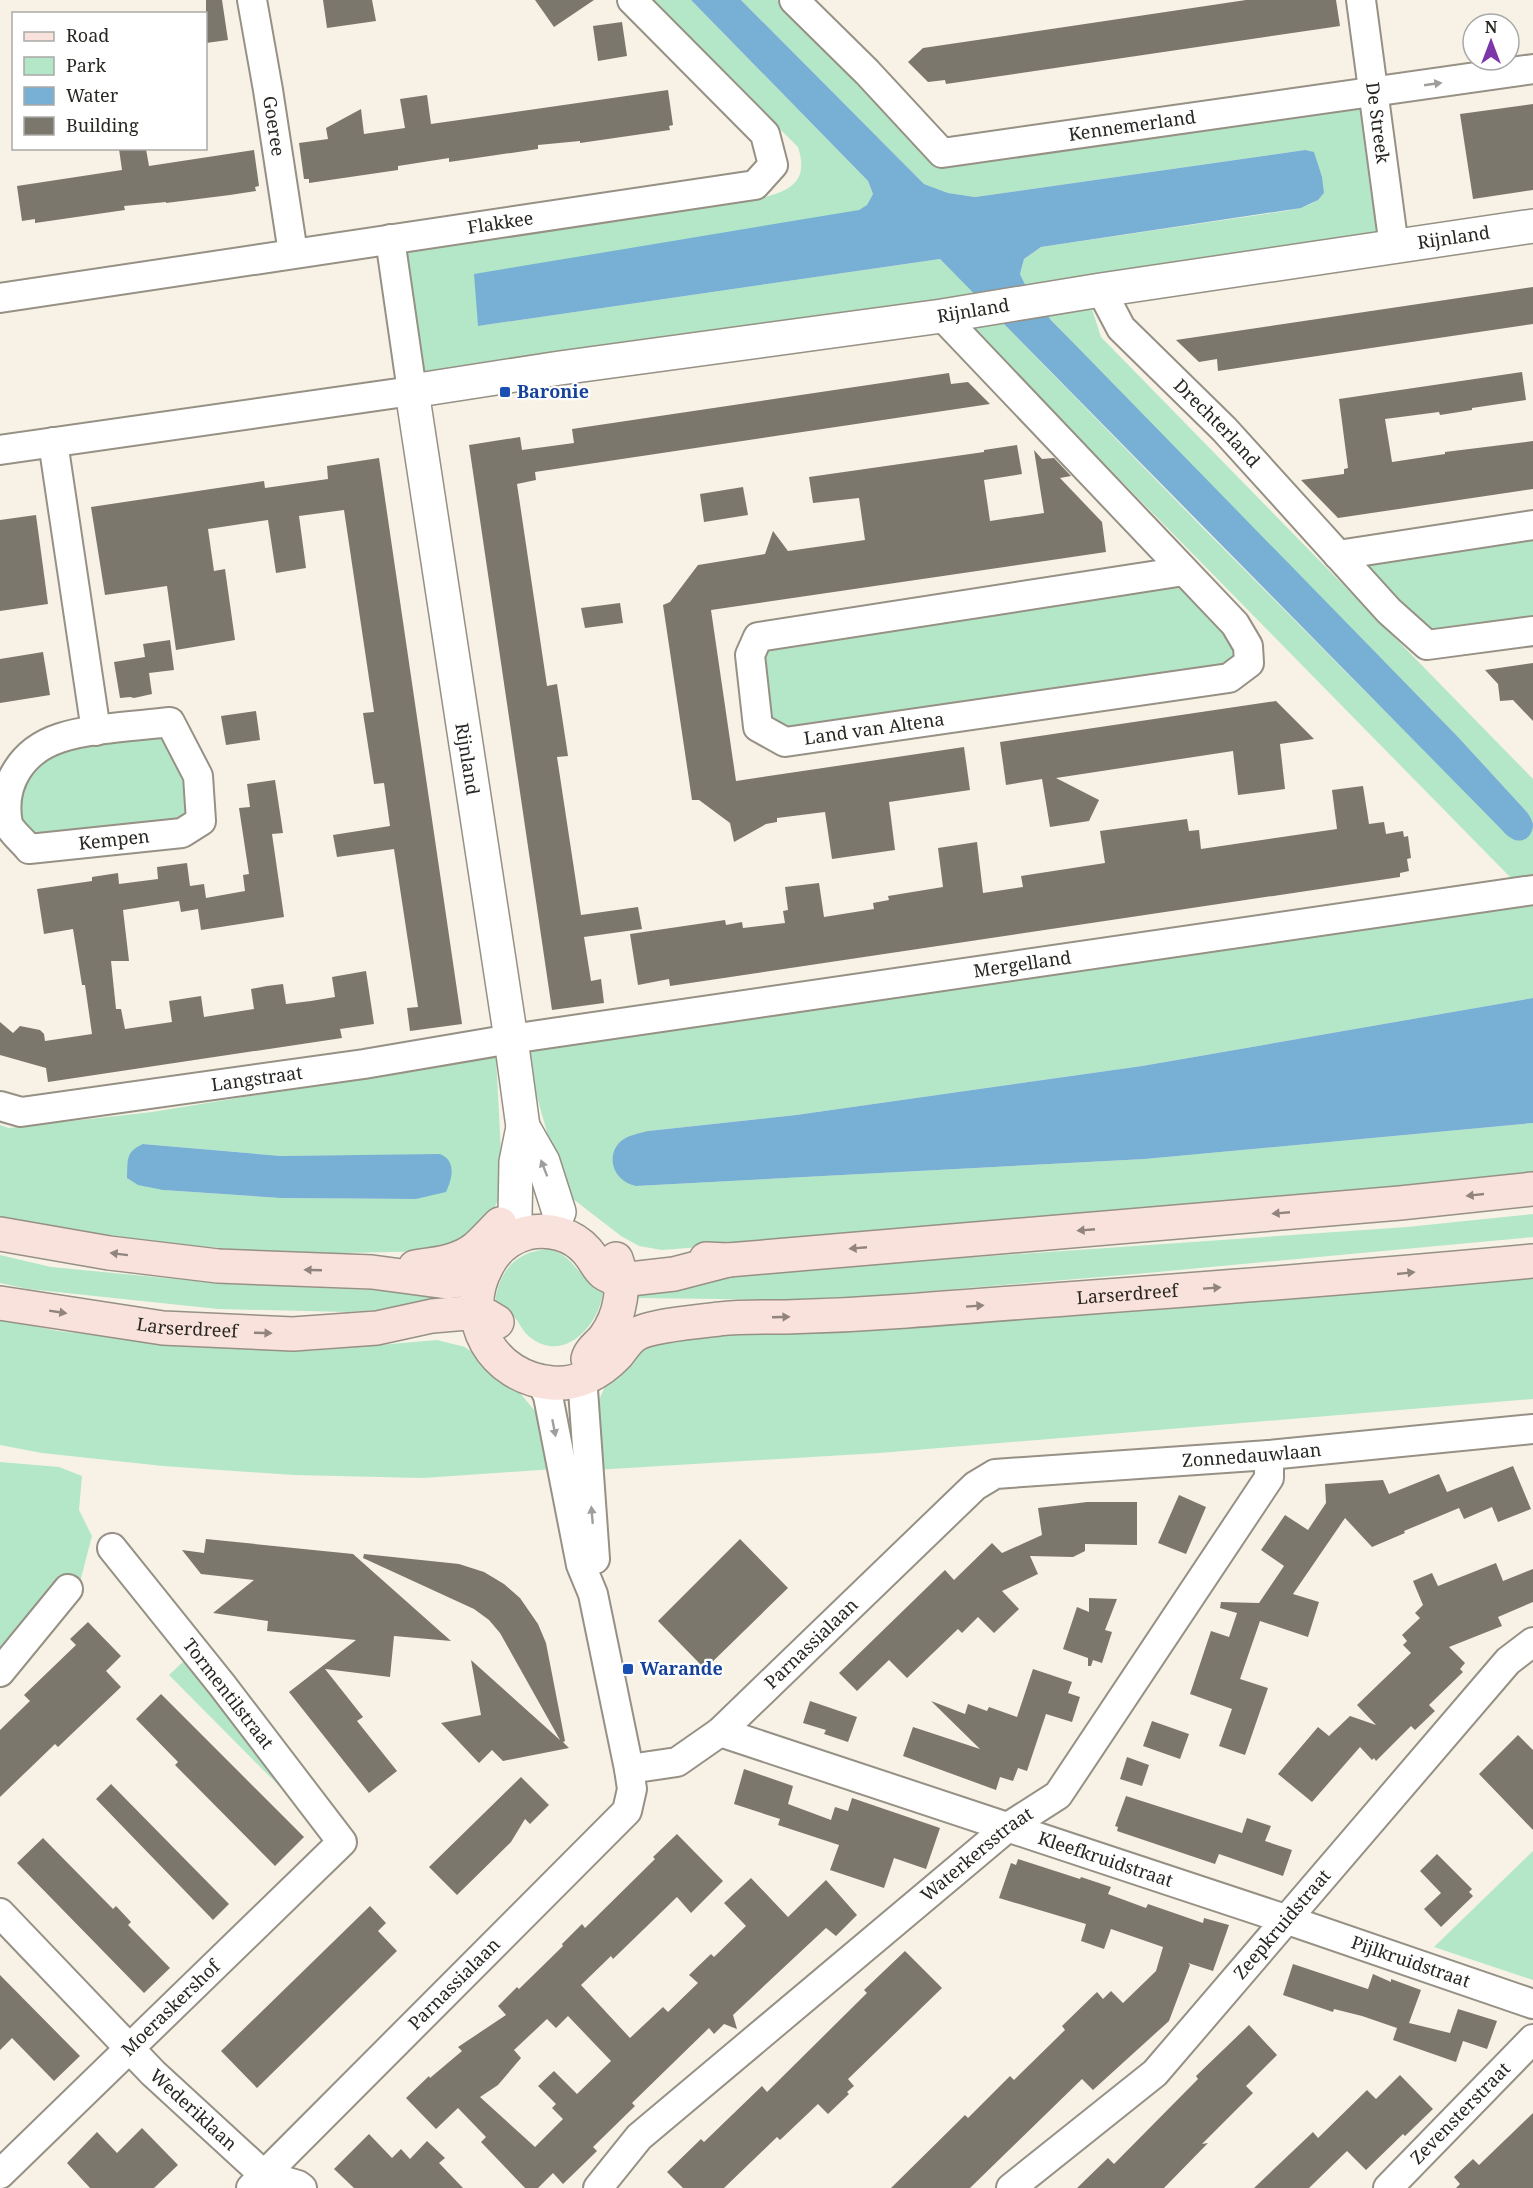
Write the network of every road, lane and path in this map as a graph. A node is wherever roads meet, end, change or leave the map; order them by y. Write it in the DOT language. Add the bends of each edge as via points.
graph roads {
  1 [pos="252,0"];
  2 [pos="632,0"];
  3 [pos="794,0"];
  4 [pos="1361,0"];
  5 [pos="1533,69"];
  6 [pos="1375,93"];
  7 [pos="1533,226"];
  8 [pos="390,239"];
  9 [pos="1394,247"];
  10 [pos="293,253"];
  11 [pos="1101,290"];
  12 [pos="0,298"];
  13 [pos="942,315"];
  14 [pos="412,392"];
  15 [pos="53,442"];
  16 [pos="0,450"];
  17 [pos="1533,525"];
  18 [pos="1338,555"];
  19 [pos="1184,571"];
  20 [pos="1533,631"];
  21 [pos="96,731"];
  22 [pos="1533,890"];
  23 [pos="512,1039"];
  24 [pos="0,1106"];
  25 [pos="523,1126"];
  26 [pos="1533,1189"];
  27 [pos="559,1212"];
  28 [pos="0,1234"];
  29 [pos="498,1242"];
  30 [pos="1533,1261"];
  31 [pos="618,1268"];
  32 [pos="0,1303"];
  33 [pos="479,1324"];
  34 [pos="619,1334"];
  35 [pos="587,1366"];
  36 [pos="541,1382"];
  37 [pos="1533,1429"];
  38 [pos="1269,1455"];
  39 [pos="975,1486"];
  40 [pos="112,1548"];
  41 [pos="68,1589"];
  42 [pos="593,1594"];
  43 [pos="1533,1642"];
  44 [pos="0,1672"];
  45 [pos="720,1732"];
  46 [pos="629,1769"];
  47 [pos="1008,1827"];
  48 [pos="342,1842"];
  49 [pos="0,1913"];
  50 [pos="1288,1920"];
  51 [pos="1533,2004"];
  52 [pos="1533,2039"];
  53 [pos="130,2048"];
  54 [pos="0,2174"];
  55 [pos="261,2184"];
  56 [pos="302,2188"];
  57 [pos="598,2188"];
  58 [pos="1011,2188"];
  59 [pos="1388,2188"];
  1 -- 10 [label="street, Goeree"];
  2 -- 8 [label="street, Flakkee" via="765,134 772,165 755,185"];
  3 -- 6 [label="street, Kennemerland" via="942,153"];
  4 -- 6 [label="street, De Streek"];
  6 -- 5 [label="street, Kennemerland, one-way"];
  6 -- 9 [label="street, De Streek"];
  7 -- 9 [label="street, Rijnland"];
  8 -- 10 [label="street, Flakkee"];
  8 -- 14 [label="street, Rijnland"];
  9 -- 11 [label="street, Rijnland"];
  10 -- 12 [label="street, Flakkee"];
  11 -- 13 [label="street, Rijnland"];
  11 -- 18 [label="street, Drechterland" via="1121,328 1224,429"];
  13 -- 14 [label="street, Rijnland"];
  13 -- 19 [label="street, Land van Altena"];
  14 -- 15 [label="street"];
  14 -- 23 [label="street, Rijnland"];
  15 -- 16 [label="street"];
  15 -- 21 [label="street"];
  17 -- 18 [label="street"];
  18 -- 20 [label="street, Drechterland" via="1389,611 1427,645"];
  19 -- 19 [label="street, Land van Altena" via="1235,624 1248,646 1249,663 1229,678 785,742 758,727 750,655 758,637"];
  21 -- 21 [label="street, Kempen" via="60,738 25,755 9,772 1,799 8,825 29,849 182,833 201,820 198,776 170,722"];
  22 -- 23 [label="street, Mergelland"];
  23 -- 24 [label="street, Langstraat" via="21,1112"];
  23 -- 25 [label="street, Rijnland"];
  27 -- 25 [label="street, Rijnland, one-way" via="543,1162"];
  25 -- 29 [label="street, Rijnland"];
  26 -- 31 [label="main road, one-way" via="728,1260 625,1259"];
  27 -- 29 [label="main road" via="537,1211"];
  27 -- 31 [label="main road" via="595,1230"];
  29 -- 28 [label="main road, one-way" via="469,1279 447,1282 372,1272 218,1266"];
  29 -- 31 [label="main road" via="544,1231 566,1236 585,1249 598,1269 614,1278"];
  29 -- 33 [label="main road" via="478,1291"];
  34 -- 30 [label="main road, Larserdreef, one-way" via="722,1319 856,1315"];
  31 -- 34 [label="main road"];
  32 -- 33 [label="main road, Larserdreef, one-way" via="163,1328 293,1334 377,1328 432,1316"];
  33 -- 35 [label="main road" via="487,1316 497,1322 516,1347 534,1359 548,1364 576,1361"];
  33 -- 36 [label="main road" via="500,1361 512,1371"];
  34 -- 35 [label="main road" via="608,1364"];
  35 -- 36 [label="main road" via="563,1383"];
  42 -- 35 [label="street, Parnassialaan, one-way" via="596,1561 583,1390"];
  36 -- 42 [label="street, Parnassialaan, one-way" via="548,1396 581,1565"];
  37 -- 38 [label="street, Zonnedauwlaan"];
  38 -- 39 [label="street, Zonnedauwlaan" via="995,1474"];
  38 -- 47 [label="street, Waterkersstraat" via="1269,1478 1058,1795"];
  39 -- 45 [label="street, Parnassialaan"];
  40 -- 48 [label="street, Tormentilstraat"];
  41 -- 44 [label="street"];
  42 -- 46 [label="street, Parnassialaan"];
  43 -- 50 [label="street, Zeepkruidstraat" via="1508,1661"];
  45 -- 46 [label="street, Parnassialaan" via="677,1762"];
  45 -- 47 [label="street, Kleefkruidstraat"];
  46 -- 55 [label="street, Parnassialaan" via="632,1789 627,1811"];
  47 -- 50 [label="street, Kleefkruidstraat"];
  47 -- 57 [label="street, Waterkersstraat" via="639,2137"];
  48 -- 53 [label="street, Moeraskershof"];
  49 -- 53 [label="street, Wederiklaan"];
  50 -- 51 [label="street, Pijlkruidstraat"];
  50 -- 58 [label="street, Zeepkruidstraat" via="1155,2073"];
  52 -- 59 [label="street, Zevensterstraat"];
  53 -- 54 [label="street, Moeraskershof"];
  53 -- 55 [label="street, Wederiklaan"];
  55 -- 56 [label="street, Wederiklaan"];
}
